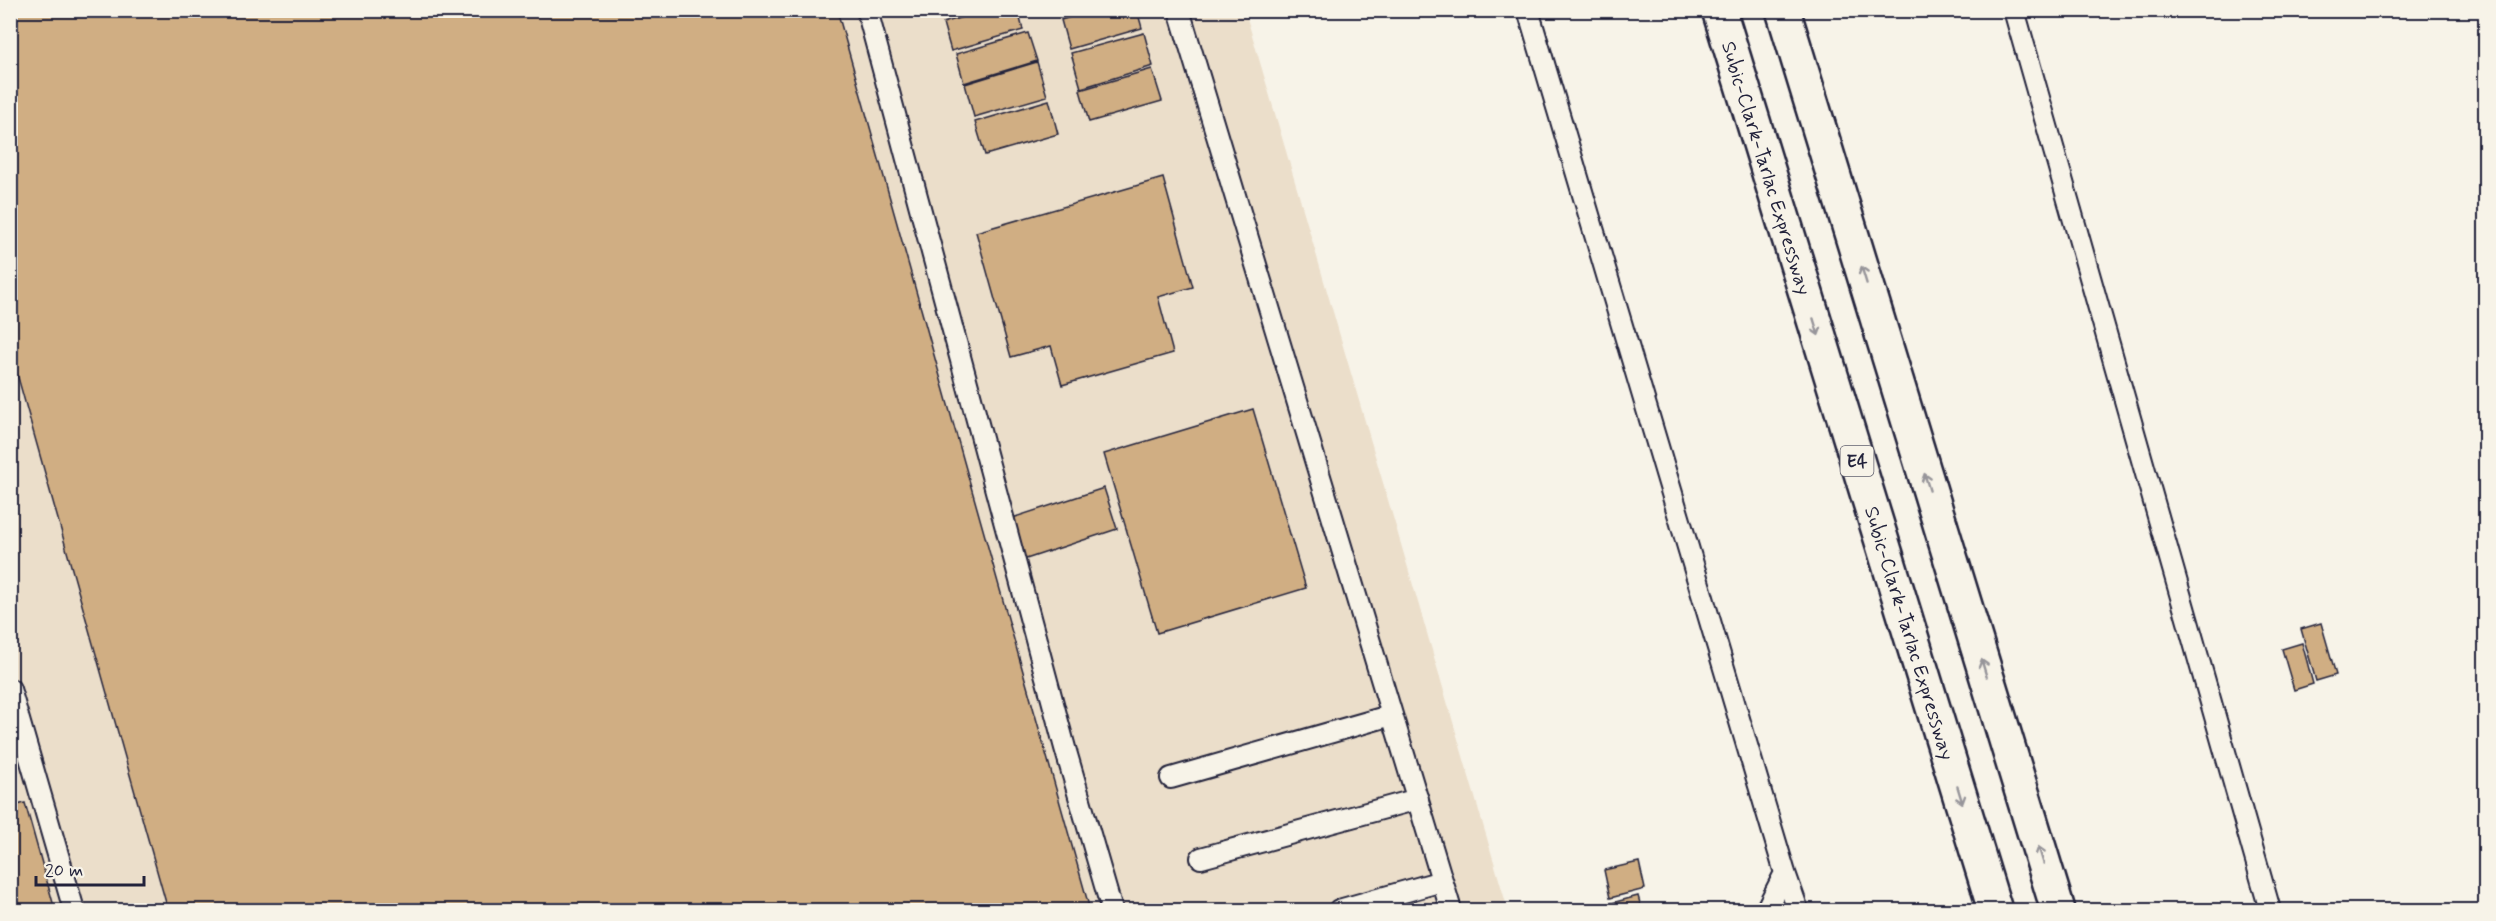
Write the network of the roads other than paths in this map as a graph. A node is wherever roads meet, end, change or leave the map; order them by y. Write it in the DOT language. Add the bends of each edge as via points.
graph roads {
  1 [pos="867,10"];
  2 [pos="1179,10"];
  3 [pos="1528,10"];
  4 [pos="1719,10"];
  5 [pos="1783,10"];
  6 [pos="2014,10"];
  7 [pos="10,689"];
  8 [pos="1392,714"];
  9 [pos="1171,778"];
  10 [pos="1418,799"];
  11 [pos="1201,858"];
  12 [pos="1785,873"];
  13 [pos="1442,881"];
  14 [pos="74,910"];
  15 [pos="1112,910"];
  16 [pos="1339,910"];
  17 [pos="1451,910"];
  18 [pos="1766,910"];
  19 [pos="1798,910"];
  20 [pos="1995,910"];
  21 [pos="2058,910"];
  22 [pos="2270,910"];
  1 -- 15 [label="lane"];
  2 -- 8 [label="lane"];
  3 -- 12 [label="lane"];
  4 -- 20 [label="highway, Subic-Clark-Tarlac Expressway / E4, one-way"];
  21 -- 5 [label="highway, one-way"];
  6 -- 22 [label="lane"];
  7 -- 14 [label="lane"];
  8 -- 9 [label="lane"];
  8 -- 10 [label="lane"];
  10 -- 11 [label="lane"];
  10 -- 13 [label="lane"];
  12 -- 18 [label="lane"];
  12 -- 19 [label="lane"];
  13 -- 16 [label="lane"];
  13 -- 17 [label="lane"];
}
